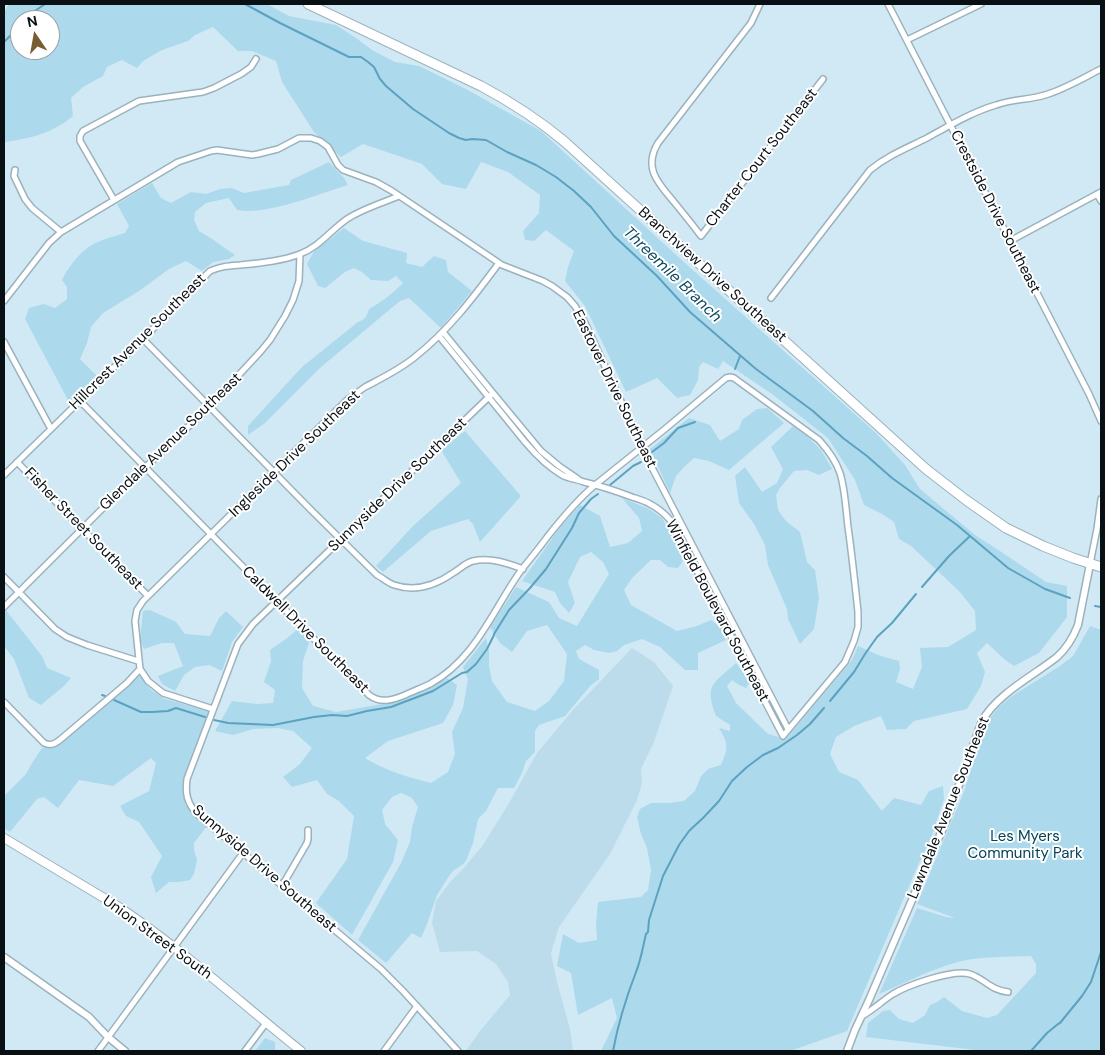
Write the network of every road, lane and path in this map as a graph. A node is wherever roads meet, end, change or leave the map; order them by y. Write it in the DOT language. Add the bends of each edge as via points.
graph roads {
  1 [pos="308,4"];
  2 [pos="760,4"];
  3 [pos="888,4"];
  4 [pos="981,4"];
  5 [pos="907,40"];
  6 [pos="256,59"];
  7 [pos="1101,69"];
  8 [pos="823,79"];
  9 [pos="951,126"];
  10 [pos="15,170"];
  11 [pos="1099,193"];
  12 [pos="399,196"];
  13 [pos="114,200"];
  14 [pos="1101,201"];
  15 [pos="61,232"];
  16 [pos="1010,241"];
  17 [pos="300,254"];
  18 [pos="498,263"];
  19 [pos="771,298"];
  20 [pos="4,301"];
  21 [pos="441,334"];
  22 [pos="143,339"];
  23 [pos="4,342"];
  24 [pos="491,396"];
  25 [pos="80,401"];
  26 [pos="210,406"];
  27 [pos="1101,421"];
  28 [pos="51,429"];
  29 [pos="642,447"];
  30 [pos="17,462"];
  31 [pos="146,467"];
  32 [pos="274,472"];
  33 [pos="4,475"];
  34 [pos="595,485"];
  35 [pos="1101,499"];
  36 [pos="678,518"];
  37 [pos="82,529"];
  38 [pos="211,534"];
  39 [pos="341,540"];
  40 [pos="1090,564"];
  41 [pos="1101,567"];
  42 [pos="523,569"];
  43 [pos="4,577"];
  44 [pos="19,592"];
  45 [pos="148,596"];
  46 [pos="277,601"];
  47 [pos="4,607"];
  48 [pos="138,661"];
  49 [pos="140,669"];
  50 [pos="4,702"];
  51 [pos="213,709"];
  52 [pos="788,729"];
  53 [pos="308,830"];
  54 [pos="4,838"];
  55 [pos="243,853"];
  56 [pos="282,886"];
  57 [pos="174,948"];
  58 [pos="4,957"];
  59 [pos="1008,992"];
  60 [pos="417,1006"];
  61 [pos="862,1016"];
  62 [pos="266,1022"];
  63 [pos="108,1037"];
  64 [pos="98,1051"];
  65 [pos="125,1051"];
  66 [pos="245,1051"];
  67 [pos="301,1051"];
  68 [pos="384,1051"];
  69 [pos="458,1051"];
  70 [pos="847,1051"];
  1 -- 40 [label="main road, Branchview Drive Southeast" via="503,97 541,122 926,469 1006,528"];
  2 -- 8 [label="street, Charter Court Southeast" via="750,23 658,143 652,158 658,182 701,236"];
  3 -- 5 [label="street, Crestside Drive Southeast"];
  4 -- 5 [label="street"];
  5 -- 9 [label="street, Crestside Drive Southeast"];
  6 -- 13 [label="street" via="241,74 214,88 139,101 83,132 80,141"];
  7 -- 9 [label="street" via="1063,89 998,104"];
  9 -- 16 [label="street, Crestside Drive Southeast"];
  9 -- 19 [label="street" via="892,155 870,170"];
  10 -- 15 [label="street" via="14,176 25,199"];
  11 -- 14 [label="street"];
  11 -- 16 [label="street"];
  12 -- 13 [label="street, Eastover Drive Southeast" via="376,182 343,170 328,147 307,137 271,152 252,155 212,150 178,162"];
  12 -- 17 [label="street, Hillcrest Avenue Southeast" via="348,218 319,243"];
  12 -- 18 [label="street, Eastover Drive Southeast"];
  13 -- 15 [label="street, Eastover Drive Southeast"];
  15 -- 20 [label="street, Eastover Drive Southeast"];
  16 -- 27 [label="street, Crestside Drive Southeast"];
  17 -- 22 [label="street, Hillcrest Avenue Southeast" via="223,266 210,271"];
  17 -- 26 [label="street, Glendale Avenue Southeast" via="299,281 285,316 261,351"];
  18 -- 21 [label="street, Ingleside Drive Southeast"];
  18 -- 29 [label="street, Eastover Drive Southeast" via="544,281 575,306"];
  21 -- 24 [label="street, Winfield Boulevard Southeast"];
  21 -- 32 [label="street, Ingleside Drive Southeast" via="414,358 346,400"];
  22 -- 25 [label="street, Hillcrest Avenue Southeast"];
  22 -- 26 [label="street"];
  23 -- 28 [label="street"];
  24 -- 34 [label="street, Winfield Boulevard Southeast" via="548,458 580,480"];
  24 -- 39 [label="street, Sunnyside Drive Southeast"];
  25 -- 28 [label="street, Hillcrest Avenue Southeast"];
  25 -- 31 [label="street, Caldwell Drive Southeast"];
  26 -- 31 [label="street, Glendale Avenue Southeast"];
  26 -- 32 [label="street"];
  28 -- 30 [label="street, Hillcrest Avenue Southeast"];
  29 -- 34 [label="street, Caldwell Drive Southeast"];
  29 -- 36 [label="street, Eastover Drive Southeast"];
  29 -- 52 [label="street, Caldwell Drive Southeast" via="730,377 819,440 834,460 842,479 847,517 858,612 856,632 845,662"];
  30 -- 33 [label="street, Hillcrest Avenue Southeast"];
  30 -- 37 [label="street, Fisher Street Southeast"];
  31 -- 37 [label="street, Glendale Avenue Southeast"];
  31 -- 38 [label="street, Caldwell Drive Southeast"];
  32 -- 38 [label="street, Ingleside Drive Southeast"];
  32 -- 39 [label="street"];
  34 -- 42 [label="street, Caldwell Drive Southeast" via="570,509"];
  34 -- 52 [label="street, Winfield Boulevard Southeast" via="650,504 671,521 783,736"];
  35 -- 40 [label="street"];
  36 -- 52 [label="street, Winfield Boulevard Southeast"];
  37 -- 44 [label="street, Glendale Avenue Southeast"];
  37 -- 45 [label="street, Fisher Street Southeast"];
  38 -- 45 [label="street, Ingleside Drive Southeast"];
  38 -- 46 [label="street, Caldwell Drive Southeast"];
  39 -- 42 [label="street" via="377,575 407,588 438,582 466,563 482,559"];
  39 -- 46 [label="street, Sunnyside Drive Southeast"];
  40 -- 41 [label="main road, Branchview Drive Southeast"];
  40 -- 61 [label="street, Lawndale Avenue Southeast" via="1078,625 1066,650 998,700 982,721 946,821"];
  42 -- 46 [label="street, Caldwell Drive Southeast" via="479,639 450,670 429,685 387,700 377,700 369,695"];
  43 -- 44 [label="street"];
  44 -- 47 [label="street, Glendale Avenue Southeast"];
  44 -- 48 [label="street" via="67,637"];
  45 -- 48 [label="street, Ingleside Drive Southeast" via="135,616"];
  46 -- 51 [label="street, Sunnyside Drive Southeast" via="238,644"];
  48 -- 49 [label="street, Ingleside Drive Southeast"];
  49 -- 50 [label="street" via="54,744 44,743"];
  49 -- 51 [label="street, Ingleside Drive Southeast" via="148,681 163,693"];
  51 -- 55 [label="street, Sunnyside Drive Southeast" via="187,779 187,797 197,814"];
  53 -- 56 [label="street" via="307,843"];
  54 -- 57 [label="main road, Union Street South" via="119,907"];
  55 -- 56 [label="street, Sunnyside Drive Southeast"];
  55 -- 57 [label="street"];
  56 -- 60 [label="street, Sunnyside Drive Southeast" via="380,969"];
  57 -- 62 [label="main road, Union Street South"];
  57 -- 63 [label="street"];
  58 -- 63 [label="street" via="89,1017"];
  59 -- 61 [label="street" via="999,991 970,974 953,974 900,990"];
  60 -- 68 [label="street"];
  60 -- 69 [label="street, Sunnyside Drive Southeast"];
  61 -- 70 [label="street, Lawndale Avenue Southeast"];
  62 -- 66 [label="street"];
  62 -- 67 [label="main road, Union Street South"];
  63 -- 64 [label="street"];
  63 -- 65 [label="street"];
}
